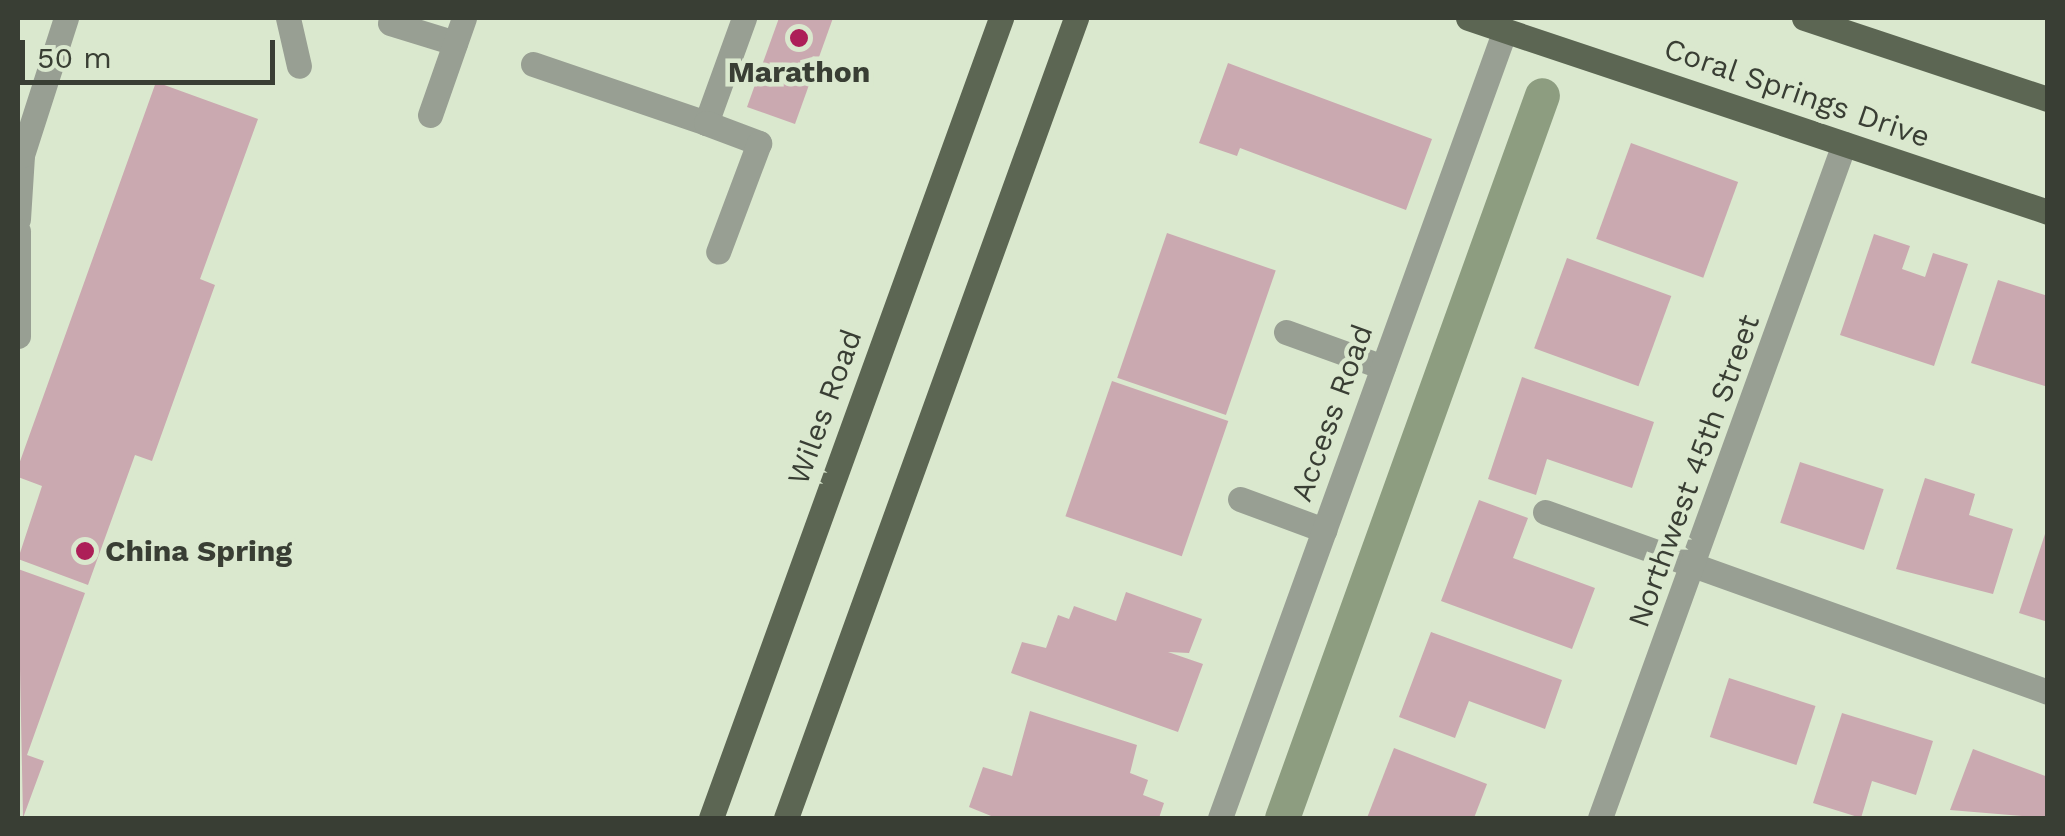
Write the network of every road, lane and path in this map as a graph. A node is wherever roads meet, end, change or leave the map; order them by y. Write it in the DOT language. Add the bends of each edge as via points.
graph roads {
  1 [pos="66,18"];
  2 [pos="288,18"];
  3 [pos="464,18"];
  4 [pos="744,18"];
  5 [pos="1001,18"];
  6 [pos="1076,18"];
  7 [pos="1468,18"];
  8 [pos="1804,18"];
  9 [pos="390,23"];
  10 [pos="1504,30"];
  11 [pos="455,43"];
  12 [pos="533,64"];
  13 [pos="299,66"];
  14 [pos="2048,98"];
  15 [pos="430,115"];
  16 [pos="706,123"];
  17 [pos="1844,144"];
  18 [pos="2048,212"];
  19 [pos="18,220"];
  20 [pos="18,230"];
  21 [pos="718,252"];
  22 [pos="1286,332"];
  23 [pos="18,336"];
  24 [pos="1383,367"];
  25 [pos="1240,499"];
  26 [pos="1545,512"];
  27 [pos="1324,530"];
  28 [pos="1694,571"];
  29 [pos="2048,692"];
  30 [pos="711,818"];
  31 [pos="786,818"];
  32 [pos="1220,818"];
  33 [pos="1600,818"];
  1 -- 19 [label="street" via="22,155"];
  2 -- 13 [label="street"];
  3 -- 11 [label="street"];
  4 -- 16 [label="street"];
  5 -- 30 [label="main road, Wiles Road"];
  6 -- 31 [label="main road"];
  7 -- 10 [label="main road, Coral Springs Drive"];
  8 -- 14 [label="main road"];
  9 -- 11 [label="street"];
  10 -- 17 [label="main road, Coral Springs Drive"];
  10 -- 24 [label="street, Access Road"];
  11 -- 15 [label="street"];
  12 -- 16 [label="street"];
  16 -- 21 [label="street" via="759,143"];
  17 -- 18 [label="main road, Coral Springs Drive"];
  17 -- 28 [label="street, Northwest 45th Street"];
  20 -- 23 [label="street"];
  22 -- 24 [label="street"];
  24 -- 27 [label="street, Access Road"];
  25 -- 27 [label="street"];
  26 -- 28 [label="street"];
  27 -- 32 [label="street, Access Road"];
  28 -- 29 [label="street"];
  28 -- 33 [label="street, Northwest 45th Street"];
}
